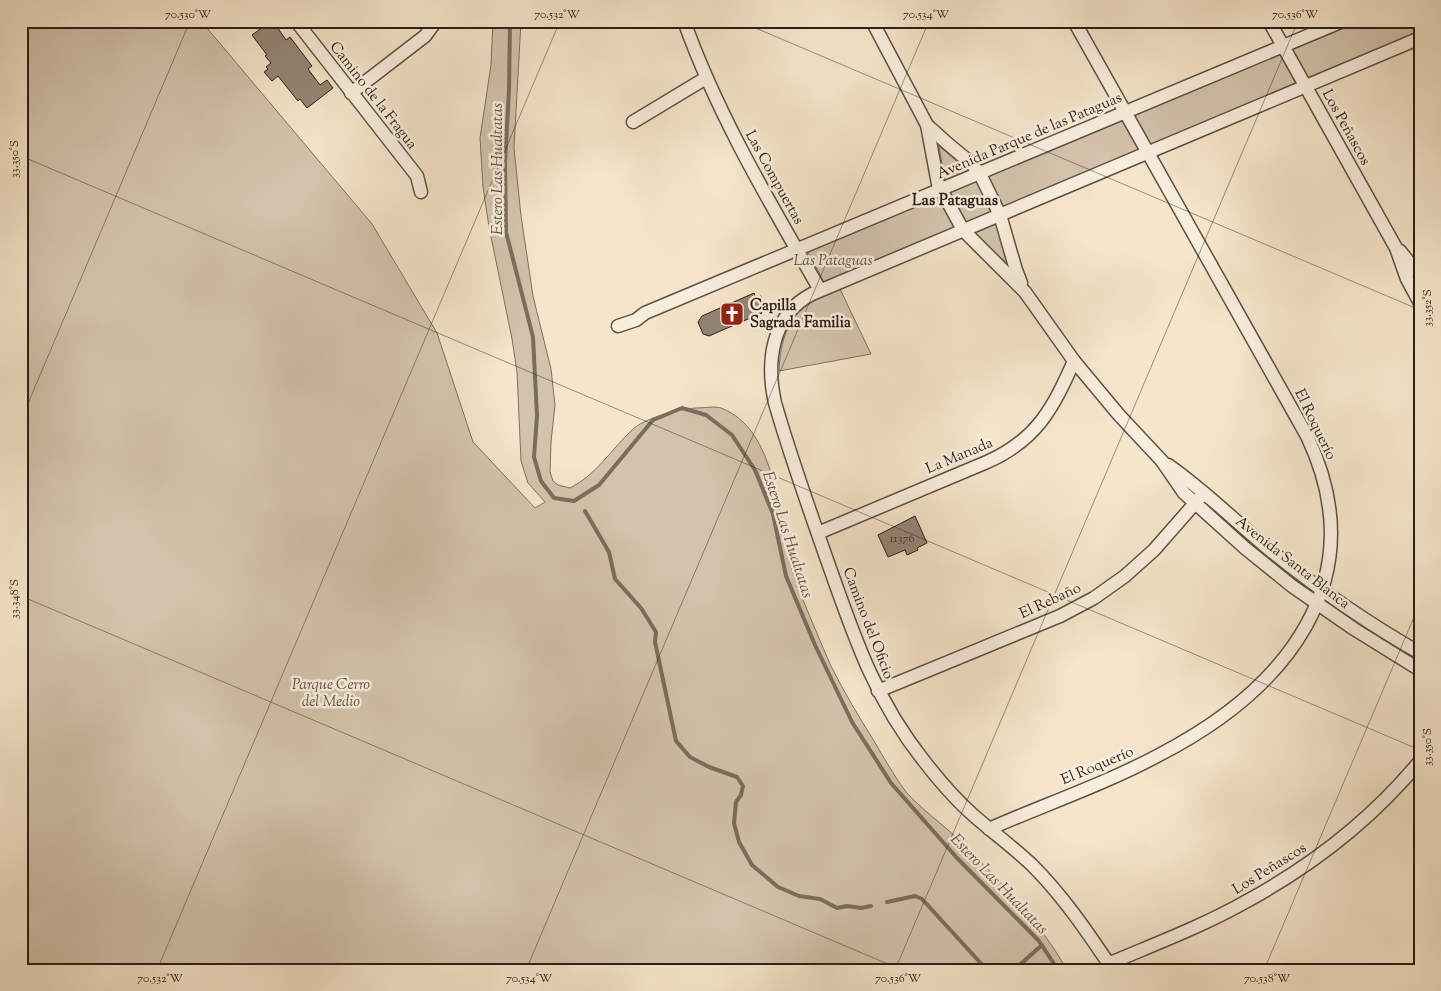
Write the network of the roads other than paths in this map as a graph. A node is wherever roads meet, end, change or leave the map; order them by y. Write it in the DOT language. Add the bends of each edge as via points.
graph roads {
  1 [pos="296,21"];
  2 [pos="436,21"];
  3 [pos="684,21"];
  4 [pos="872,21"];
  5 [pos="1074,21"];
  6 [pos="1269,21"];
  7 [pos="1343,21"];
  8 [pos="1420,38"];
  9 [pos="1283,46"];
  10 [pos="706,78"];
  11 [pos="1306,86"];
  12 [pos="351,94"];
  13 [pos="1126,112"];
  14 [pos="633,122"];
  15 [pos="927,125"];
  16 [pos="1149,152"];
  17 [pos="980,174"];
  18 [pos="940,190"];
  19 [pos="421,192"];
  20 [pos="1000,215"];
  21 [pos="963,230"];
  22 [pos="1396,248"];
  23 [pos="797,250"];
  24 [pos="1420,276"];
  25 [pos="820,290"];
  26 [pos="1025,292"];
  27 [pos="1420,303"];
  28 [pos="618,326"];
  29 [pos="1074,361"];
  30 [pos="1162,461"];
  31 [pos="1204,493"];
  32 [pos="1195,504"];
  33 [pos="818,533"];
  34 [pos="1322,590"];
  35 [pos="1317,604"];
  36 [pos="1420,654"];
  37 [pos="1420,670"];
  38 [pos="878,691"];
  39 [pos="1420,761"];
  40 [pos="989,829"];
  41 [pos="1110,967"];
  1 -- 12 [label="street, Camino de la Fragua"];
  2 -- 12 [label="street" via="425,36"];
  3 -- 10 [label="street, Las Compuertas"];
  4 -- 15 [label="street, Avenida Santa Blanca"];
  5 -- 13 [label="street, El Roquerío"];
  6 -- 9 [label="street, Los Peñascos"];
  7 -- 9 [label="street, Avenida Parque de las Pataguas"];
  8 -- 11 [label="street"];
  9 -- 11 [label="street, Los Peñascos"];
  9 -- 13 [label="street, Avenida Parque de las Pataguas"];
  10 -- 14 [label="street"];
  10 -- 23 [label="street, Las Compuertas" via="730,129"];
  11 -- 16 [label="street"];
  11 -- 22 [label="street, Los Peñascos"];
  12 -- 19 [label="street, Camino de la Fragua" via="417,176"];
  13 -- 16 [label="street, El Roquerío"];
  13 -- 17 [label="street, Avenida Parque de las Pataguas"];
  15 -- 17 [label="street, Avenida Santa Blanca"];
  15 -- 18 [label="street, Avenida Santa Blanca"];
  16 -- 20 [label="street"];
  16 -- 34 [label="street, El Roquerío" via="1314,450 1327,489 1331,521 1330,551"];
  17 -- 18 [label="street, Avenida Parque de las Pataguas"];
  17 -- 20 [label="street, Avenida Santa Blanca"];
  18 -- 21 [label="street, Avenida Santa Blanca"];
  18 -- 23 [label="street, Avenida Parque de las Pataguas"];
  20 -- 21 [label="street"];
  20 -- 26 [label="street, Avenida Santa Blanca"];
  21 -- 25 [label="street"];
  21 -- 26 [label="street, Avenida Santa Blanca"];
  22 -- 24 [label="street, Los Peñascos"];
  22 -- 27 [label="street, Los Peñascos"];
  23 -- 25 [label="street, Las Compuertas"];
  23 -- 28 [label="street, Avenida Parque de las Pataguas"];
  25 -- 33 [label="street, Camino del Oficio" via="801,300 785,317 776,336 771,366 775,403"];
  26 -- 29 [label="street, Avenida Santa Blanca"];
  29 -- 30 [label="street, Avenida Santa Blanca"];
  29 -- 33 [label="street, La Manada" via="1056,402 1029,435 1012,449"];
  30 -- 31 [label="street, Avenida Santa Blanca"];
  30 -- 32 [label="street, Avenida Santa Blanca"];
  31 -- 32 [label="street, El Rebaño"];
  31 -- 34 [label="street, Avenida Santa Blanca"];
  32 -- 35 [label="street, Avenida Santa Blanca"];
  32 -- 38 [label="street, El Rebaño" via="1139,564 1094,598 1060,616"];
  33 -- 38 [label="street, Camino del Oficio" via="857,645"];
  34 -- 35 [label="street, El Roquerío"];
  34 -- 36 [label="street, Avenida Santa Blanca"];
  35 -- 37 [label="street, Avenida Santa Blanca"];
  35 -- 40 [label="street, El Roquerío" via="1297,642 1276,668 1239,703 1201,730 1139,766"];
  38 -- 40 [label="street, Camino del Oficio" via="924,762"];
  39 -- 41 [label="street, Los Peñascos" via="1368,816 1298,870 1246,902"];
  40 -- 41 [label="street, Camino del Oficio" via="1051,885"];
}
